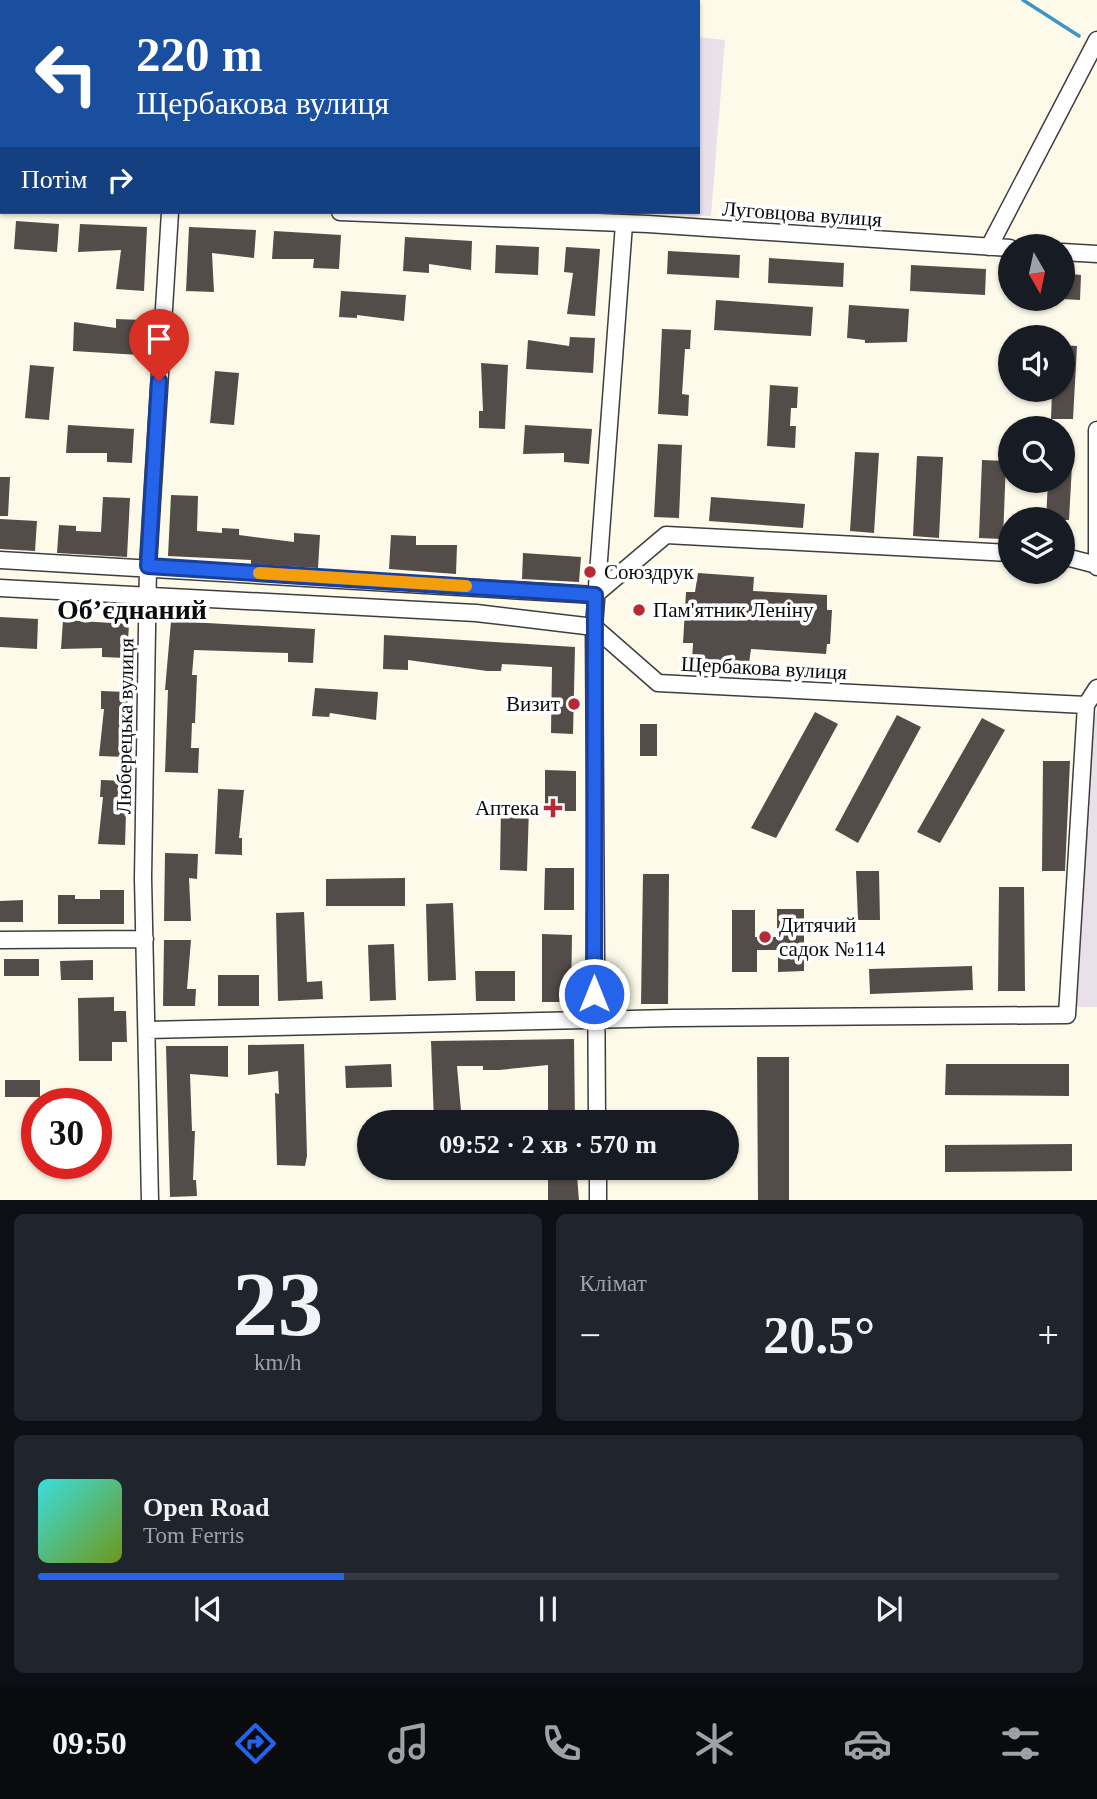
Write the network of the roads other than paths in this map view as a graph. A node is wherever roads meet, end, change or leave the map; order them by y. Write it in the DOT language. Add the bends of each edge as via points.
graph roads {
  1 [pos="1097,40"];
  2 [pos="170,214"];
  3 [pos="392,214"];
  4 [pos="624,223"];
  5 [pos="989,247"];
  6 [pos="998,247"];
  7 [pos="1075,253"];
  8 [pos="1097,254"];
  9 [pos="1097,430"];
  10 [pos="998,552"];
  11 [pos="0,559"];
  12 [pos="1075,560"];
  13 [pos="148,566"];
  14 [pos="1097,566"];
  15 [pos="0,589"];
  16 [pos="148,595"];
  17 [pos="595,595"];
  18 [pos="594,627"];
  19 [pos="1097,688"];
  20 [pos="1086,705"];
  21 [pos="145,939"];
  22 [pos="0,940"];
  23 [pos="594,1020"];
  24 [pos="146,1030"];
  25 [pos="597,1110"];
  26 [pos="598,1180"];
  27 [pos="150,1200"];
  28 [pos="598,1200"];
  1 -- 5 [label="street"];
  2 -- 13 [label="street, Люберецька вулиця"];
  3 -- 4 [label="street, Луговцова вулиця"];
  4 -- 5 [label="street, Луговцова вулиця"];
  4 -- 17 [label="street"];
  5 -- 6 [label="street, Луговцова вулиця"];
  7 -- 8 [label="street"];
  9 -- 14 [label="street"];
  10 -- 17 [label="street" via="666,535"];
  11 -- 13 [label="street"];
  12 -- 14 [label="street"];
  13 -- 16 [label="street, Люберецька вулиця"];
  13 -- 17 [label="street"];
  15 -- 16 [label="street"];
  16 -- 18 [label="street" via="476,613"];
  16 -- 21 [label="street, Люберецька вулиця"];
  17 -- 18 [label="street"];
  18 -- 20 [label="street, Щербакова вулиця" via="658,683"];
  18 -- 23 [label="street"];
  19 -- 20 [label="street"];
  20 -- 23 [label="street" via="1067,1015"];
  21 -- 22 [label="street"];
  21 -- 24 [label="street, Люберецька вулиця"];
  23 -- 24 [label="street"];
  23 -- 25 [label="street"];
  24 -- 27 [label="street, Люберецька вулиця"];
  26 -- 28 [label="street"];
}
